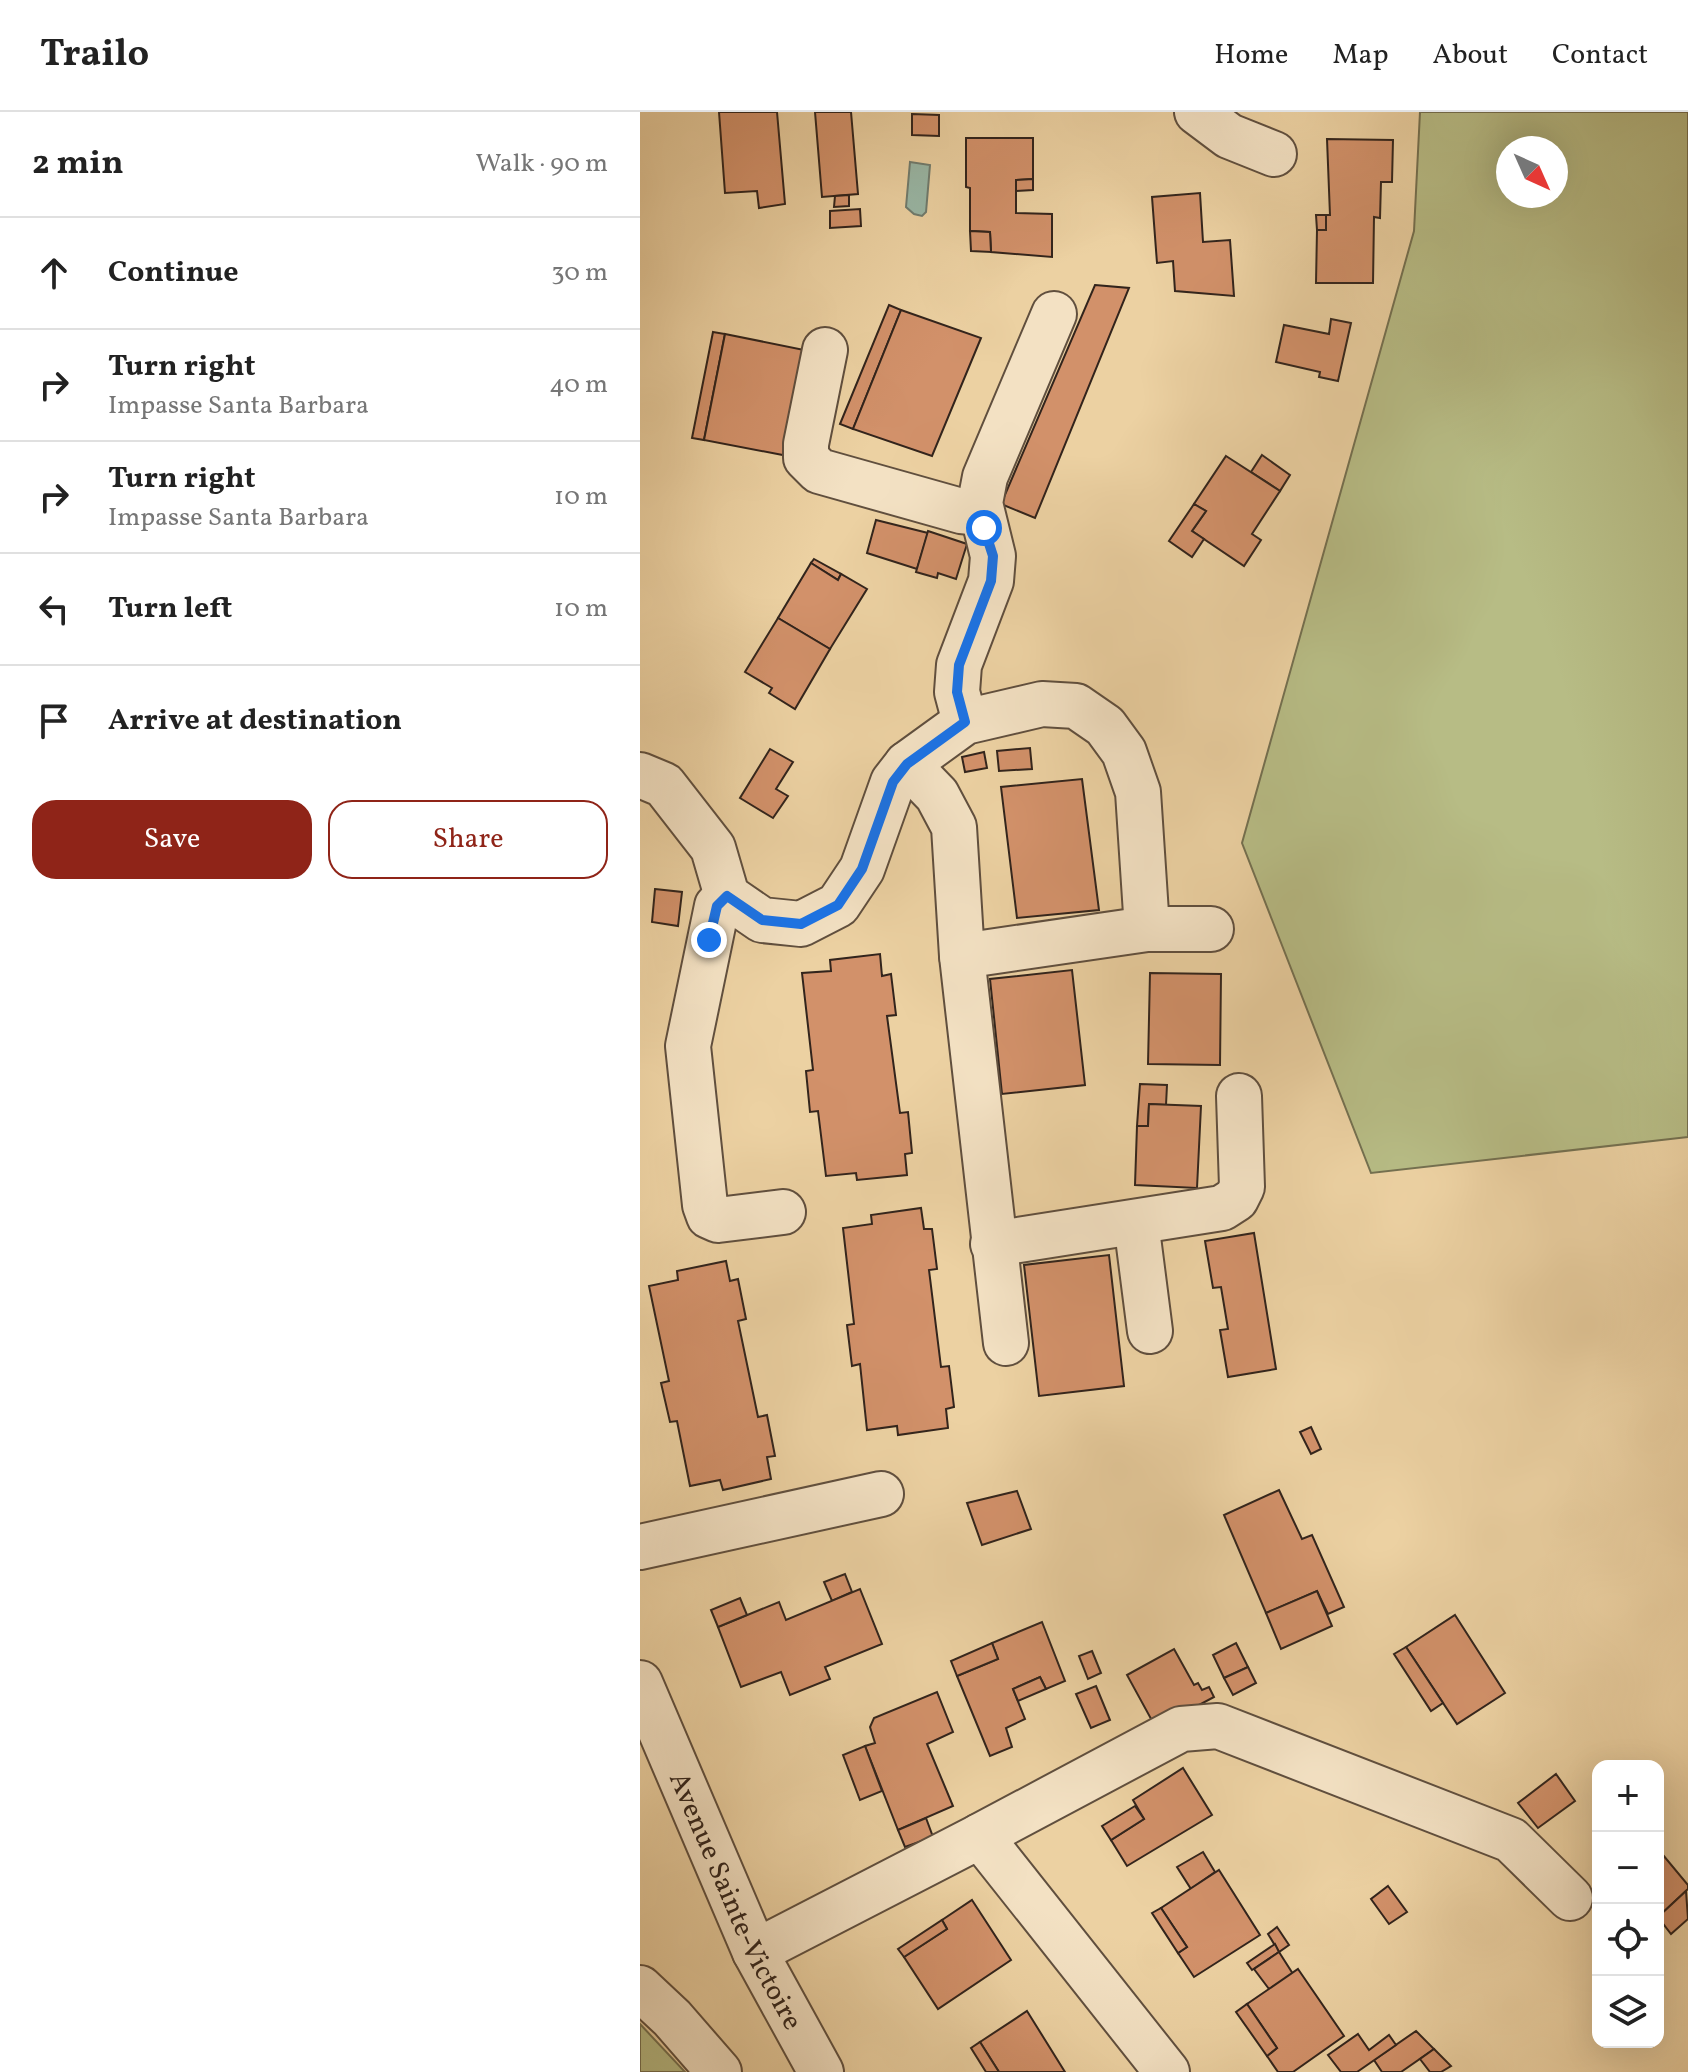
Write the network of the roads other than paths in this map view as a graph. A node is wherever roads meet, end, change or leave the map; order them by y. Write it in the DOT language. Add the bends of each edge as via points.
graph roads {
  1 [pos="1197,112"];
  2 [pos="1274,154"];
  3 [pos="1054,314"];
  4 [pos="825,350"];
  5 [pos="981,513"];
  6 [pos="965,722"];
  7 [pos="907,764"];
  8 [pos="640,775"];
  9 [pos="727,896"];
  10 [pos="1147,929"];
  11 [pos="1211,929"];
  12 [pos="962,956"];
  13 [pos="1239,1096"];
  14 [pos="783,1212"];
  15 [pos="1136,1222"];
  16 [pos="993,1244"];
  17 [pos="1150,1331"];
  18 [pos="1006,1343"];
  19 [pos="881,1494"];
  20 [pos="640,1547"];
  21 [pos="640,1683"];
  22 [pos="980,1836"];
  23 [pos="1570,1898"];
  24 [pos="755,1952"];
  25 [pos="640,1988"];
  26 [pos="719,2072"];
  27 [pos="821,2072"];
  28 [pos="1167,2072"];
  1 -- 2 [label="street" via="1229,136"];
  3 -- 5 [label="street" via="985,477"];
  4 -- 5 [label="street" via="806,458 819,471"];
  5 -- 6 [label="street" via="993,556 991,581 959,665 957,692"];
  6 -- 7 [label="street"];
  6 -- 10 [label="street" via="1042,704 1076,706 1105,726 1124,752 1138,792"];
  7 -- 9 [label="street" via="893,782 862,869 838,905 801,924 762,920"];
  7 -- 12 [label="street" via="937,795 954,827"];
  8 -- 9 [label="street" via="664,785 713,848"];
  9 -- 14 [label="street" via="717,906 688,1046 705,1205 709,1216 718,1220"];
  10 -- 11 [label="street"];
  10 -- 12 [label="street"];
  12 -- 16 [label="street"];
  13 -- 15 [label="street" via="1242,1187 1236,1199 1222,1208"];
  15 -- 16 [label="street"];
  15 -- 17 [label="street"];
  16 -- 18 [label="street"];
  19 -- 20 [label="street"];
  21 -- 24 [label="street, Avenue Sainte-Victoire"];
  22 -- 23 [label="street" via="1181,1729 1218,1726 1511,1840"];
  22 -- 24 [label="street"];
  22 -- 28 [label="street"];
  24 -- 27 [label="street, Avenue Sainte-Victoire"];
  25 -- 26 [label="street"];
}
